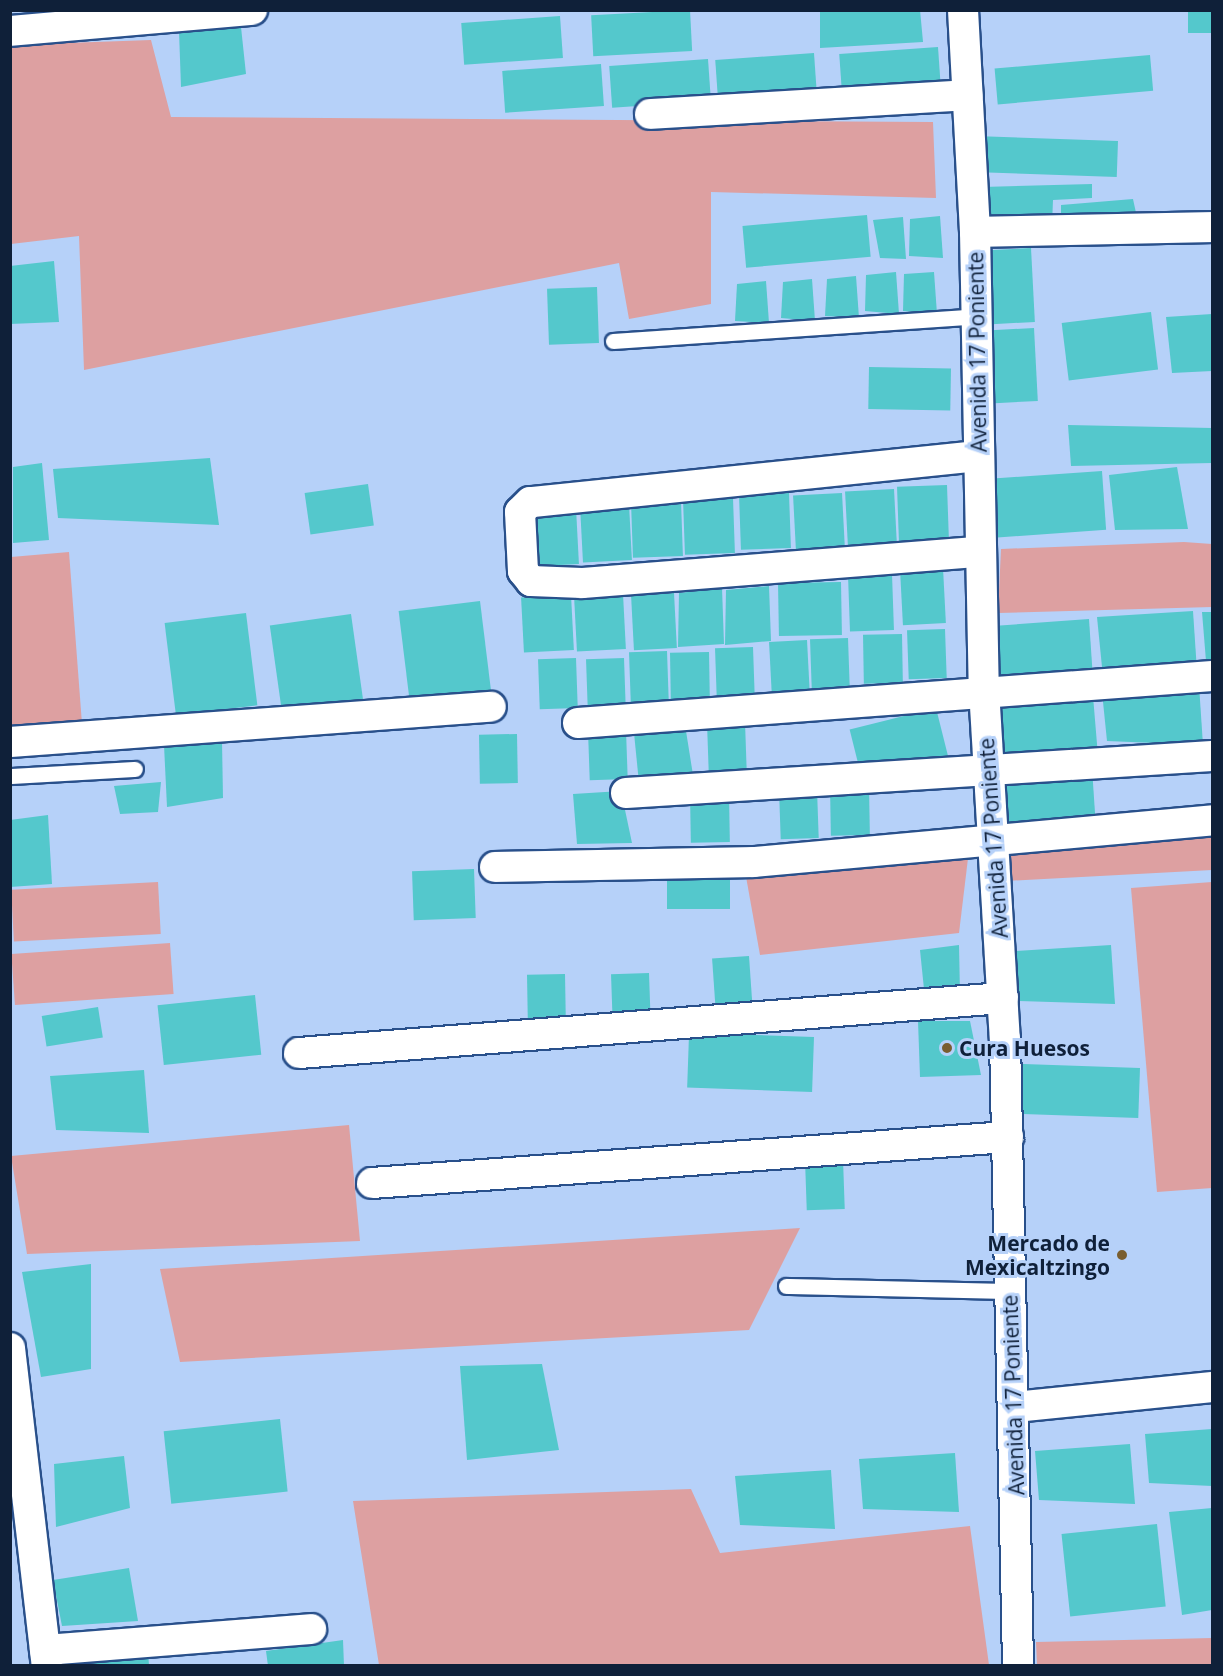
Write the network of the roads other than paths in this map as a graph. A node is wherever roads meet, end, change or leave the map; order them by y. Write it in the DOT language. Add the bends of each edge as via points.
graph roads {
  1 [pos="252,10"];
  2 [pos="963,10"];
  3 [pos="10,31"];
  4 [pos="967,95"];
  5 [pos="650,114"];
  6 [pos="1212,227"];
  7 [pos="975,232"];
  8 [pos="977,316"];
  9 [pos="613,341"];
  10 [pos="978,456"];
  11 [pos="980,552"];
  12 [pos="1212,676"];
  13 [pos="984,689"];
  14 [pos="491,707"];
  15 [pos="578,723"];
  16 [pos="10,742"];
  17 [pos="1212,756"];
  18 [pos="135,770"];
  19 [pos="988,770"];
  20 [pos="10,776"];
  21 [pos="626,793"];
  22 [pos="1212,820"];
  23 [pos="991,838"];
  24 [pos="495,867"];
  25 [pos="1004,998"];
  26 [pos="299,1053"];
  27 [pos="1008,1137"];
  28 [pos="372,1183"];
  29 [pos="786,1286"];
  30 [pos="1010,1291"];
  31 [pos="10,1348"];
  32 [pos="1212,1387"];
  33 [pos="1015,1407"];
  34 [pos="311,1629"];
  35 [pos="46,1658"];
  36 [pos="1018,1665"];
  1 -- 3 [label="street"];
  2 -- 4 [label="street, Avenida 17 Poniente"];
  4 -- 5 [label="street"];
  4 -- 7 [label="street, Avenida 17 Poniente"];
  6 -- 7 [label="street"];
  7 -- 8 [label="street, Avenida 17 Poniente"];
  8 -- 9 [label="lane"];
  8 -- 10 [label="street, Avenida 17 Poniente"];
  10 -- 11 [label="street, Avenida 17 Poniente"];
  10 -- 11 [label="street" via="530,502 520,512 523,571 531,580 582,583"];
  11 -- 13 [label="street, Avenida 17 Poniente"];
  12 -- 13 [label="street"];
  13 -- 15 [label="street"];
  13 -- 19 [label="street, Avenida 17 Poniente"];
  14 -- 16 [label="street"];
  17 -- 19 [label="street"];
  18 -- 20 [label="lane"];
  19 -- 21 [label="street"];
  19 -- 23 [label="street, Avenida 17 Poniente"];
  22 -- 23 [label="street"];
  23 -- 24 [label="street" via="754,862"];
  23 -- 25 [label="street, Avenida 17 Poniente"];
  25 -- 26 [label="street"];
  25 -- 27 [label="street, Avenida 17 Poniente"];
  27 -- 28 [label="street"];
  27 -- 30 [label="street, Avenida 17 Poniente"];
  29 -- 30 [label="lane"];
  30 -- 33 [label="street, Avenida 17 Poniente"];
  31 -- 35 [label="street"];
  32 -- 33 [label="street"];
  33 -- 36 [label="street, Avenida 17 Poniente"];
  34 -- 35 [label="street"];
}
